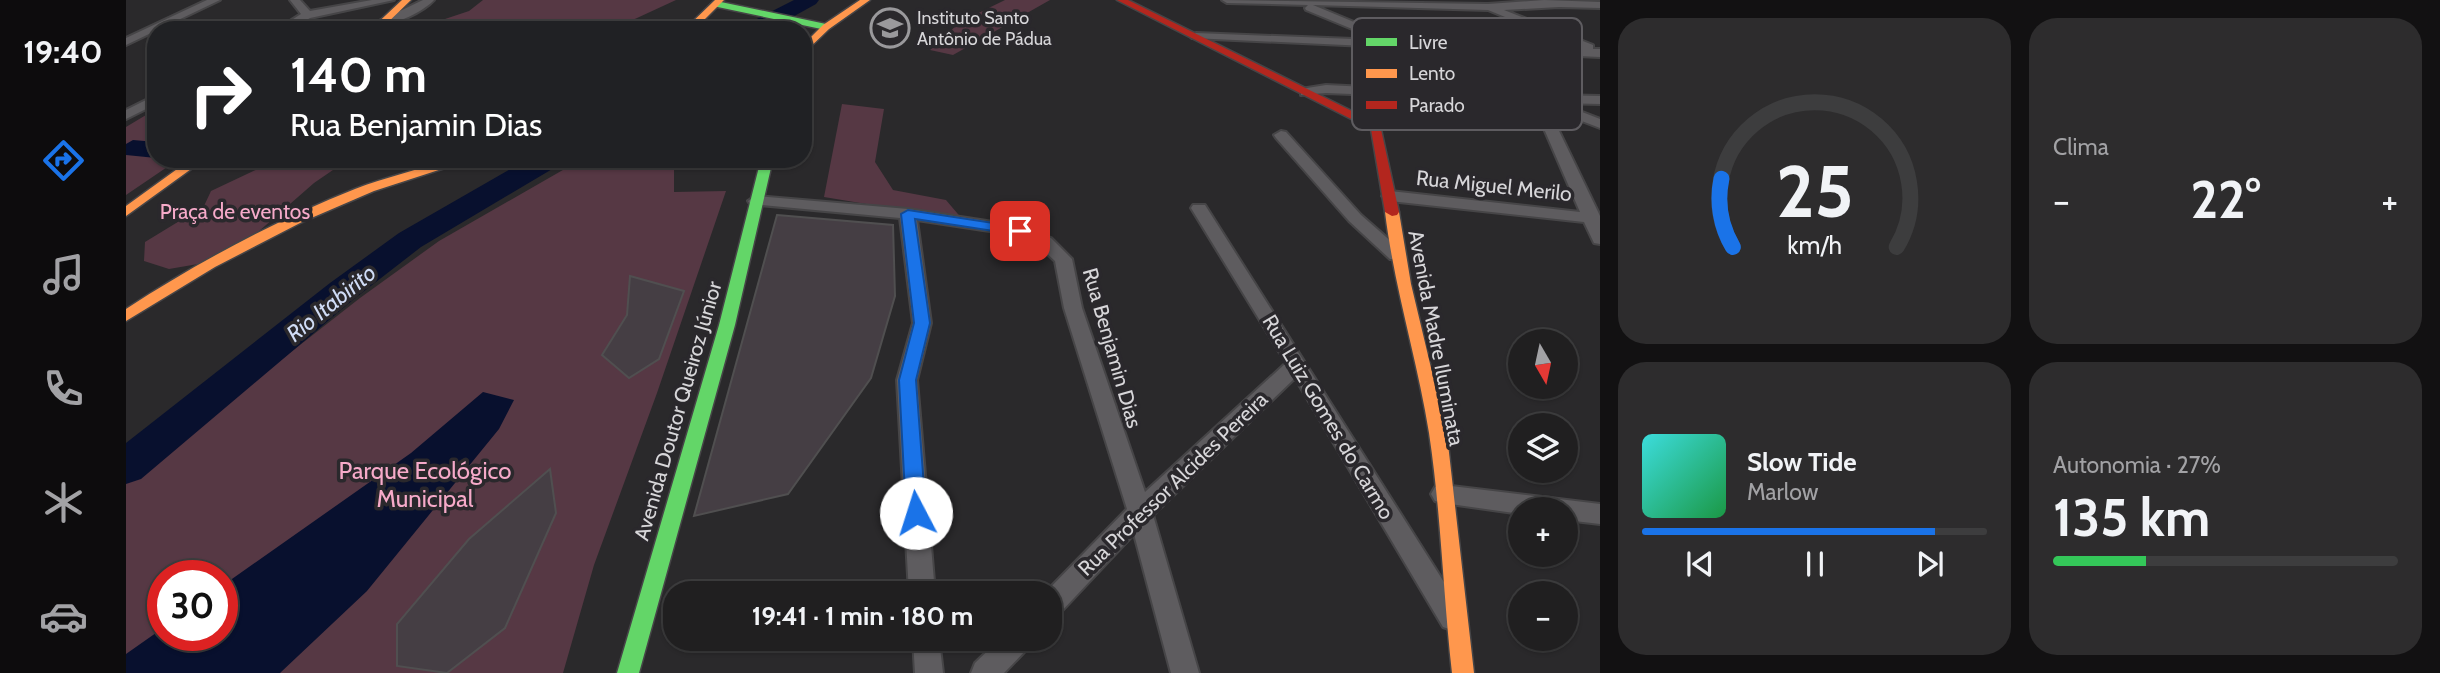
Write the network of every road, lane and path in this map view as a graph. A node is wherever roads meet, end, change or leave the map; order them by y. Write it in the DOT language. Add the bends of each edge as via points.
graph roads {
  1 [pos="215,0"];
  2 [pos="295,0"];
  3 [pos="389,0"];
  4 [pos="407,0"];
  5 [pos="429,0"];
  6 [pos="866,0"];
  7 [pos="1121,0"];
  8 [pos="1227,0"];
  9 [pos="1398,0"];
  10 [pos="1476,0"];
  11 [pos="1528,0"];
  12 [pos="1296,3"];
  13 [pos="1555,5"];
  14 [pos="1600,5"];
  15 [pos="714,6"];
  16 [pos="741,6"];
  17 [pos="1426,6"];
  18 [pos="1488,7"];
  19 [pos="307,15"];
  20 [pos="1515,18"];
  21 [pos="170,21"];
  22 [pos="297,21"];
  23 [pos="384,21"];
  24 [pos="389,21"];
  25 [pos="698,21"];
  26 [pos="800,21"];
  27 [pos="812,24"];
  28 [pos="1352,25"];
  29 [pos="826,27"];
  30 [pos="147,32"];
  31 [pos="1196,36"];
  32 [pos="126,42"];
  33 [pos="812,42"];
  34 [pos="1352,42"];
  35 [pos="1582,45"];
  36 [pos="1582,51"];
  37 [pos="1600,52"];
  38 [pos="1352,90"];
  39 [pos="1306,92"];
  40 [pos="1582,100"];
  41 [pos="1600,100"];
  42 [pos="147,104"];
  43 [pos="126,115"];
  44 [pos="1352,115"];
  45 [pos="1582,117"];
  46 [pos="1600,124"];
  47 [pos="1377,130"];
  48 [pos="1551,130"];
  49 [pos="1281,135"];
  50 [pos="187,168"];
  51 [pos="438,168"];
  52 [pos="765,168"];
  53 [pos="1390,196"];
  54 [pos="756,201"];
  55 [pos="1199,208"];
  56 [pos="126,212"];
  57 [pos="908,214"];
  58 [pos="1597,230"];
  59 [pos="1396,255"];
  60 [pos="126,316"];
  61 [pos="1297,363"];
  62 [pos="1443,494"];
  63 [pos="1508,503"];
  64 [pos="1140,512"];
  65 [pos="1578,512"];
  66 [pos="1600,514"];
  67 [pos="921,581"];
  68 [pos="1062,593"];
  69 [pos="1457,626"];
  70 [pos="927,651"];
  71 [pos="1006,651"];
  72 [pos="628,673"];
  73 [pos="929,673"];
  74 [pos="985,673"];
  75 [pos="1185,673"];
  76 [pos="1463,673"];
  1 -- 21 [label="street"];
  2 -- 19 [label="street"];
  3 -- 19 [label="street"];
  4 -- 23 [label="street"];
  5 -- 24 [label="street"];
  6 -- 29 [label="street"];
  7 -- 31 [label="street, Avenida Madre Iluminata"];
  8 -- 12 [label="street"];
  9 -- 17 [label="street"];
  10 -- 18 [label="street"];
  11 -- 13 [label="street"];
  12 -- 17 [label="street"];
  12 -- 28 [label="street"];
  13 -- 14 [label="street"];
  13 -- 18 [label="street"];
  15 -- 16 [label="street"];
  15 -- 25 [label="street"];
  16 -- 26 [label="street"];
  17 -- 18 [label="street"];
  18 -- 20 [label="street"];
  19 -- 22 [label="street"];
  27 -- 29 [label="street"];
  29 -- 33 [label="street"];
  30 -- 32 [label="street"];
  31 -- 34 [label="street"];
  31 -- 39 [label="street, Avenida Madre Iluminata"];
  35 -- 37 [label="street"];
  36 -- 37 [label="street"];
  38 -- 39 [label="street"];
  39 -- 44 [label="street, Avenida Madre Iluminata"];
  40 -- 41 [label="street"];
  42 -- 43 [label="street"];
  45 -- 46 [label="street"];
  47 -- 53 [label="street, Avenida Madre Iluminata"];
  48 -- 58 [label="street"];
  49 -- 59 [label="street" via="1355,218"];
  50 -- 56 [label="street"];
  51 -- 60 [label="street" via="360,192 227,255 165,288"];
  52 -- 54 [label="street, Avenida Doutor Queiroz Júnior"];
  53 -- 58 [label="street, Rua Miguel Merilo"];
  53 -- 59 [label="street, Avenida Madre Iluminata"];
  54 -- 57 [label="street, Rua Benjamin Dias"];
  54 -- 72 [label="street, Avenida Doutor Queiroz Júnior" via="727,326"];
  55 -- 61 [label="street, Rua Luiz Gomes do Carmo"];
  57 -- 64 [label="street, Rua Benjamin Dias" via="1020,231 1045,242 1063,259 1073,309"];
  57 -- 67 [label="street" via="922,323 908,380"];
  59 -- 62 [label="street, Avenida Madre Iluminata" via="1432,403"];
  61 -- 64 [label="street, Rua Professor Alcides Pereira"];
  61 -- 69 [label="street, Rua Luiz Gomes do Carmo"];
  62 -- 63 [label="street"];
  62 -- 69 [label="street, Avenida Madre Iluminata"];
  64 -- 68 [label="street, Rua Professor Alcides Pereira"];
  64 -- 75 [label="street, Rua Benjamin Dias"];
  65 -- 66 [label="street"];
  69 -- 76 [label="street, Avenida Madre Iluminata"];
  70 -- 73 [label="street"];
  71 -- 74 [label="street"];
}
